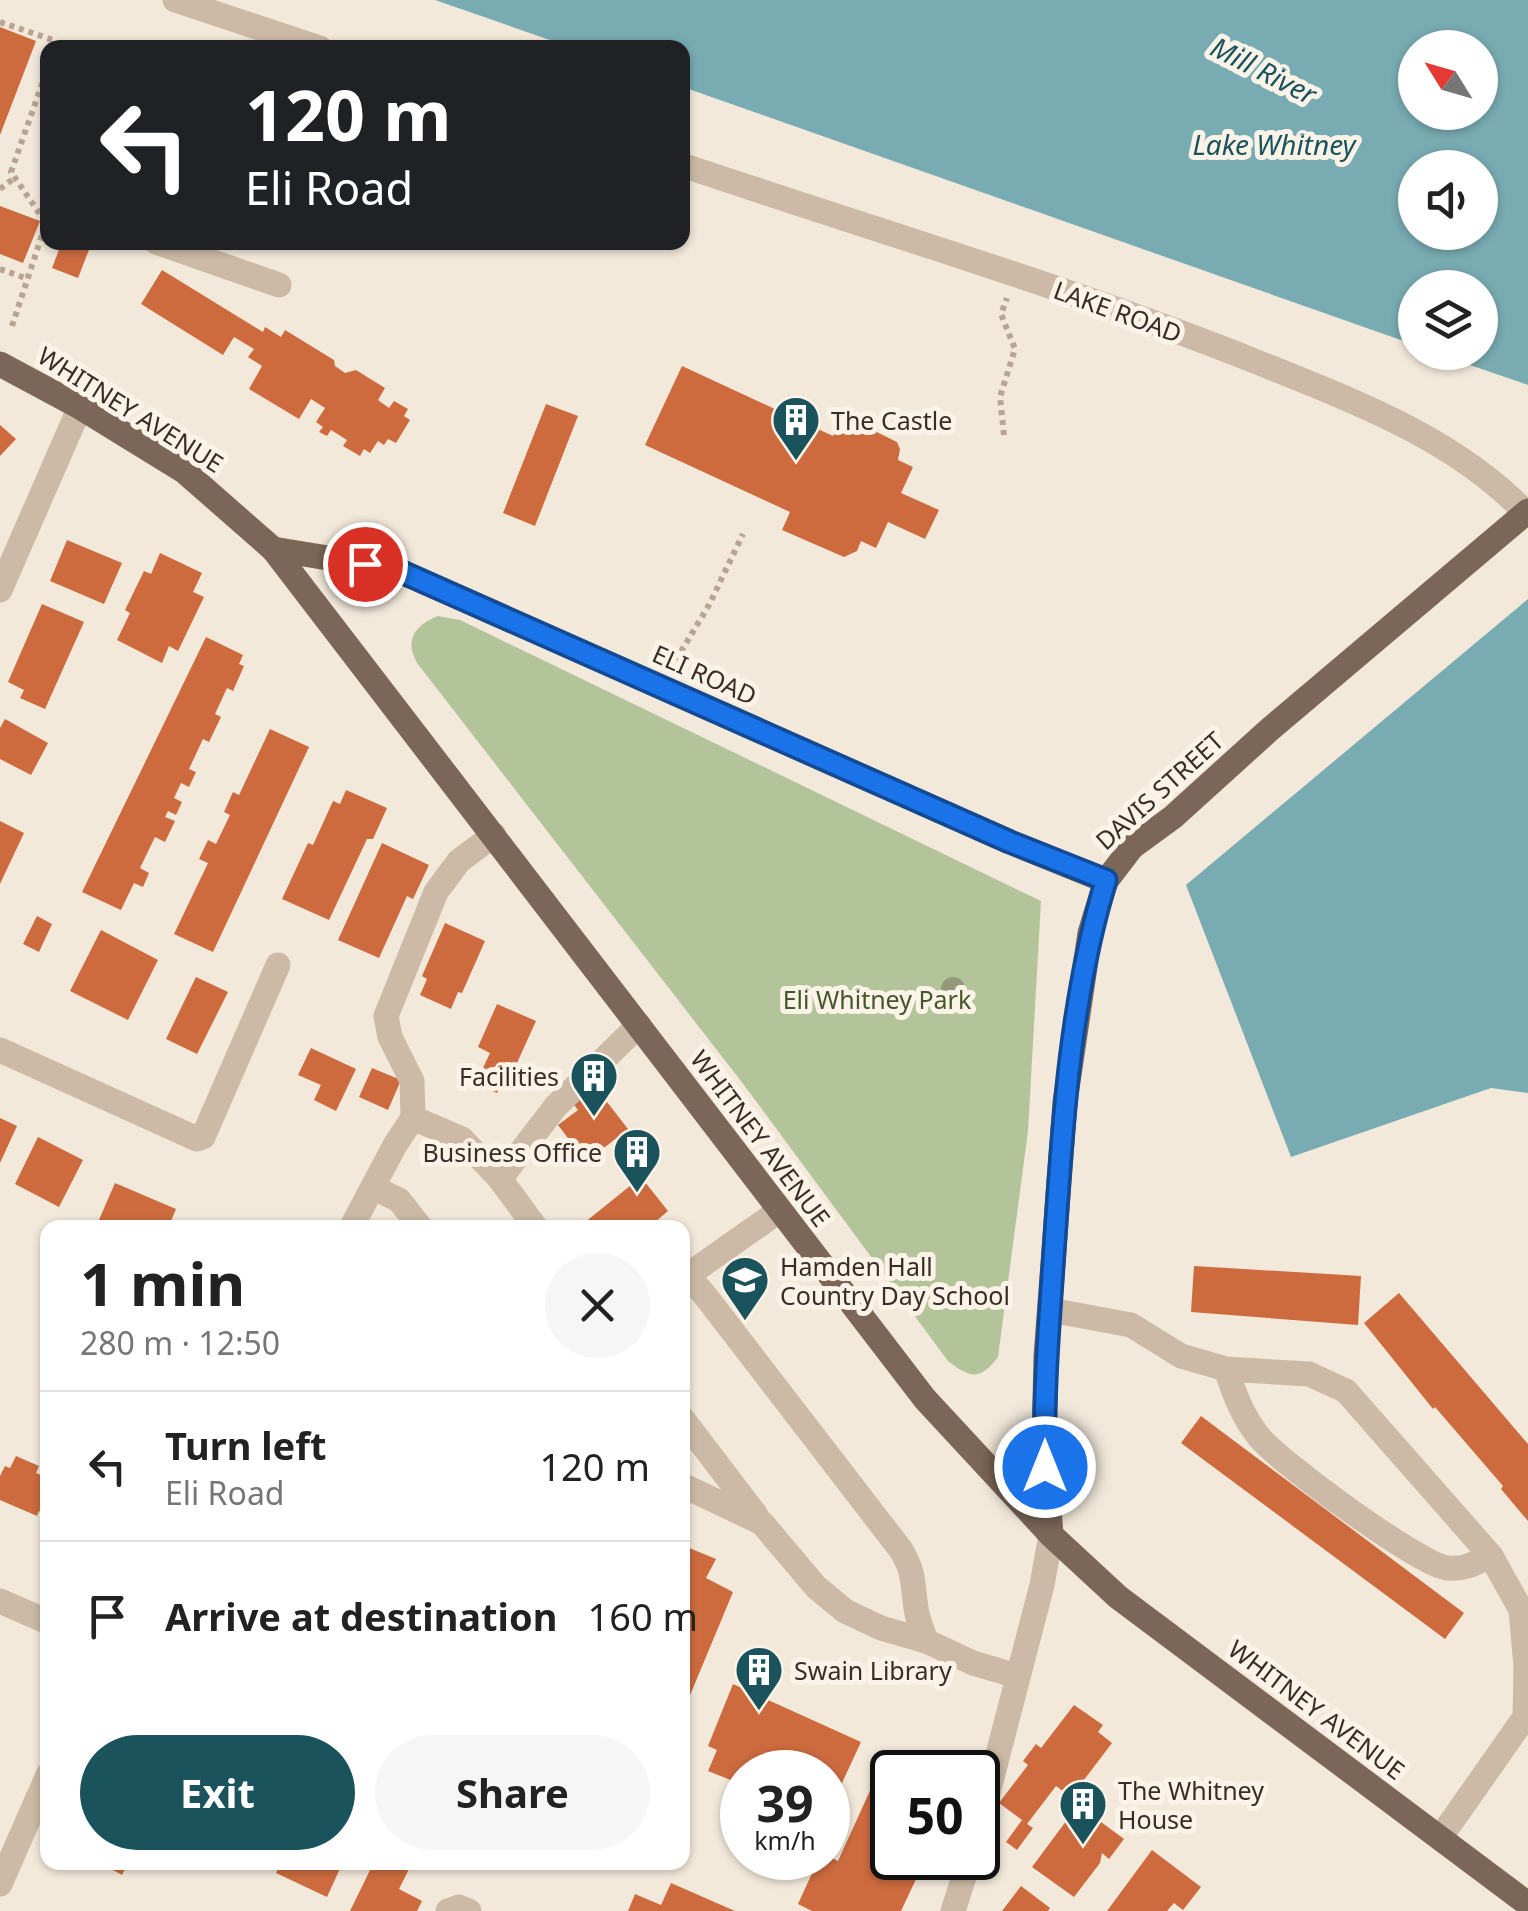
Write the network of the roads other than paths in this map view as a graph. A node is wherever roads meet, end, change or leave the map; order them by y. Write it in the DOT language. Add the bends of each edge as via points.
graph roads {
  1 [pos="175,0"];
  2 [pos="296,40"];
  3 [pos="690,169"];
  4 [pos="179,250"];
  5 [pos="279,285"];
  6 [pos="0,364"];
  7 [pos="80,407"];
  8 [pos="1527,512"];
  9 [pos="273,549"];
  10 [pos="0,590"];
  11 [pos="494,836"];
  12 [pos="1106,880"];
  13 [pos="278,965"];
  14 [pos="638,1026"];
  15 [pos="0,1050"];
  16 [pos="413,1118"];
  17 [pos="500,1179"];
  18 [pos="374,1188"];
  19 [pos="778,1211"];
  20 [pos="356,1220"];
  21 [pos="415,1220"];
  22 [pos="530,1220"];
  23 [pos="690,1274"];
  24 [pos="690,1284"];
  25 [pos="1050,1310"];
  26 [pos="1226,1369"];
  27 [pos="690,1428"];
  28 [pos="690,1488"];
  29 [pos="762,1523"];
  30 [pos="1051,1536"];
  31 [pos="1491,1556"];
  32 [pos="0,1600"];
  33 [pos="40,1618"];
  34 [pos="926,1641"];
  35 [pos="1017,1676"];
  36 [pos="998,1750"];
  37 [pos="40,1793"];
  38 [pos="1440,1838"];
  39 [pos="963,1880"];
  40 [pos="0,1884"];
  41 [pos="1528,1904"];
  42 [pos="448,1911"];
  43 [pos="469,1911"];
  44 [pos="953,1911"];
  1 -- 2 [label="street"];
  3 -- 8 [label="street, LAKE ROAD" via="1016,274 1328,391 1457,454"];
  4 -- 5 [label="street"];
  6 -- 7 [label="main road, WHITNEY AVENUE"];
  7 -- 9 [label="main road, WHITNEY AVENUE" via="184,471"];
  7 -- 10 [label="street"];
  8 -- 12 [label="main road, DAVIS STREET" via="1132,848"];
  9 -- 11 [label="main road, WHITNEY AVENUE"];
  9 -- 12 [label="main road, ELI ROAD" via="395,569"];
  11 -- 14 [label="main road, WHITNEY AVENUE"];
  11 -- 16 [label="street" via="459,862 436,892 386,1016 412,1081"];
  12 -- 25 [label="main road, DAVIS STREET" via="1090,933 1065,1102"];
  13 -- 15 [label="street" via="207,1132 197,1139"];
  14 -- 17 [label="street" via="556,1106"];
  14 -- 19 [label="main road, WHITNEY AVENUE"];
  16 -- 17 [label="street" via="462,1139"];
  16 -- 18 [label="street"];
  17 -- 22 [label="street"];
  18 -- 20 [label="street"];
  18 -- 21 [label="street" via="399,1200"];
  19 -- 23 [label="street"];
  19 -- 30 [label="main road, WHITNEY AVENUE" via="924,1399"];
  24 -- 34 [label="street" via="901,1550 911,1566"];
  25 -- 26 [label="street" via="1131,1325 1182,1356"];
  25 -- 30 [label="main road, DAVIS STREET" via="1044,1444"];
  26 -- 31 [label="street" via="1309,1374 1346,1391"];
  26 -- 31 [label="street" via="1260,1439 1404,1549 1445,1568 1465,1568"];
  27 -- 29 [label="street"];
  28 -- 29 [label="street"];
  29 -- 34 [label="street" via="829,1600 881,1628"];
  30 -- 35 [label="street"];
  30 -- 38 [label="main road, WHITNEY AVENUE" via="1118,1597"];
  31 -- 38 [label="street" via="1522,1610 1525,1717"];
  32 -- 33 [label="street"];
  34 -- 35 [label="street"];
  35 -- 36 [label="street"];
  37 -- 40 [label="street"];
  38 -- 41 [label="main road, WHITNEY AVENUE"];
  39 -- 44 [label="street"];
  42 -- 43 [label="street"];
}
